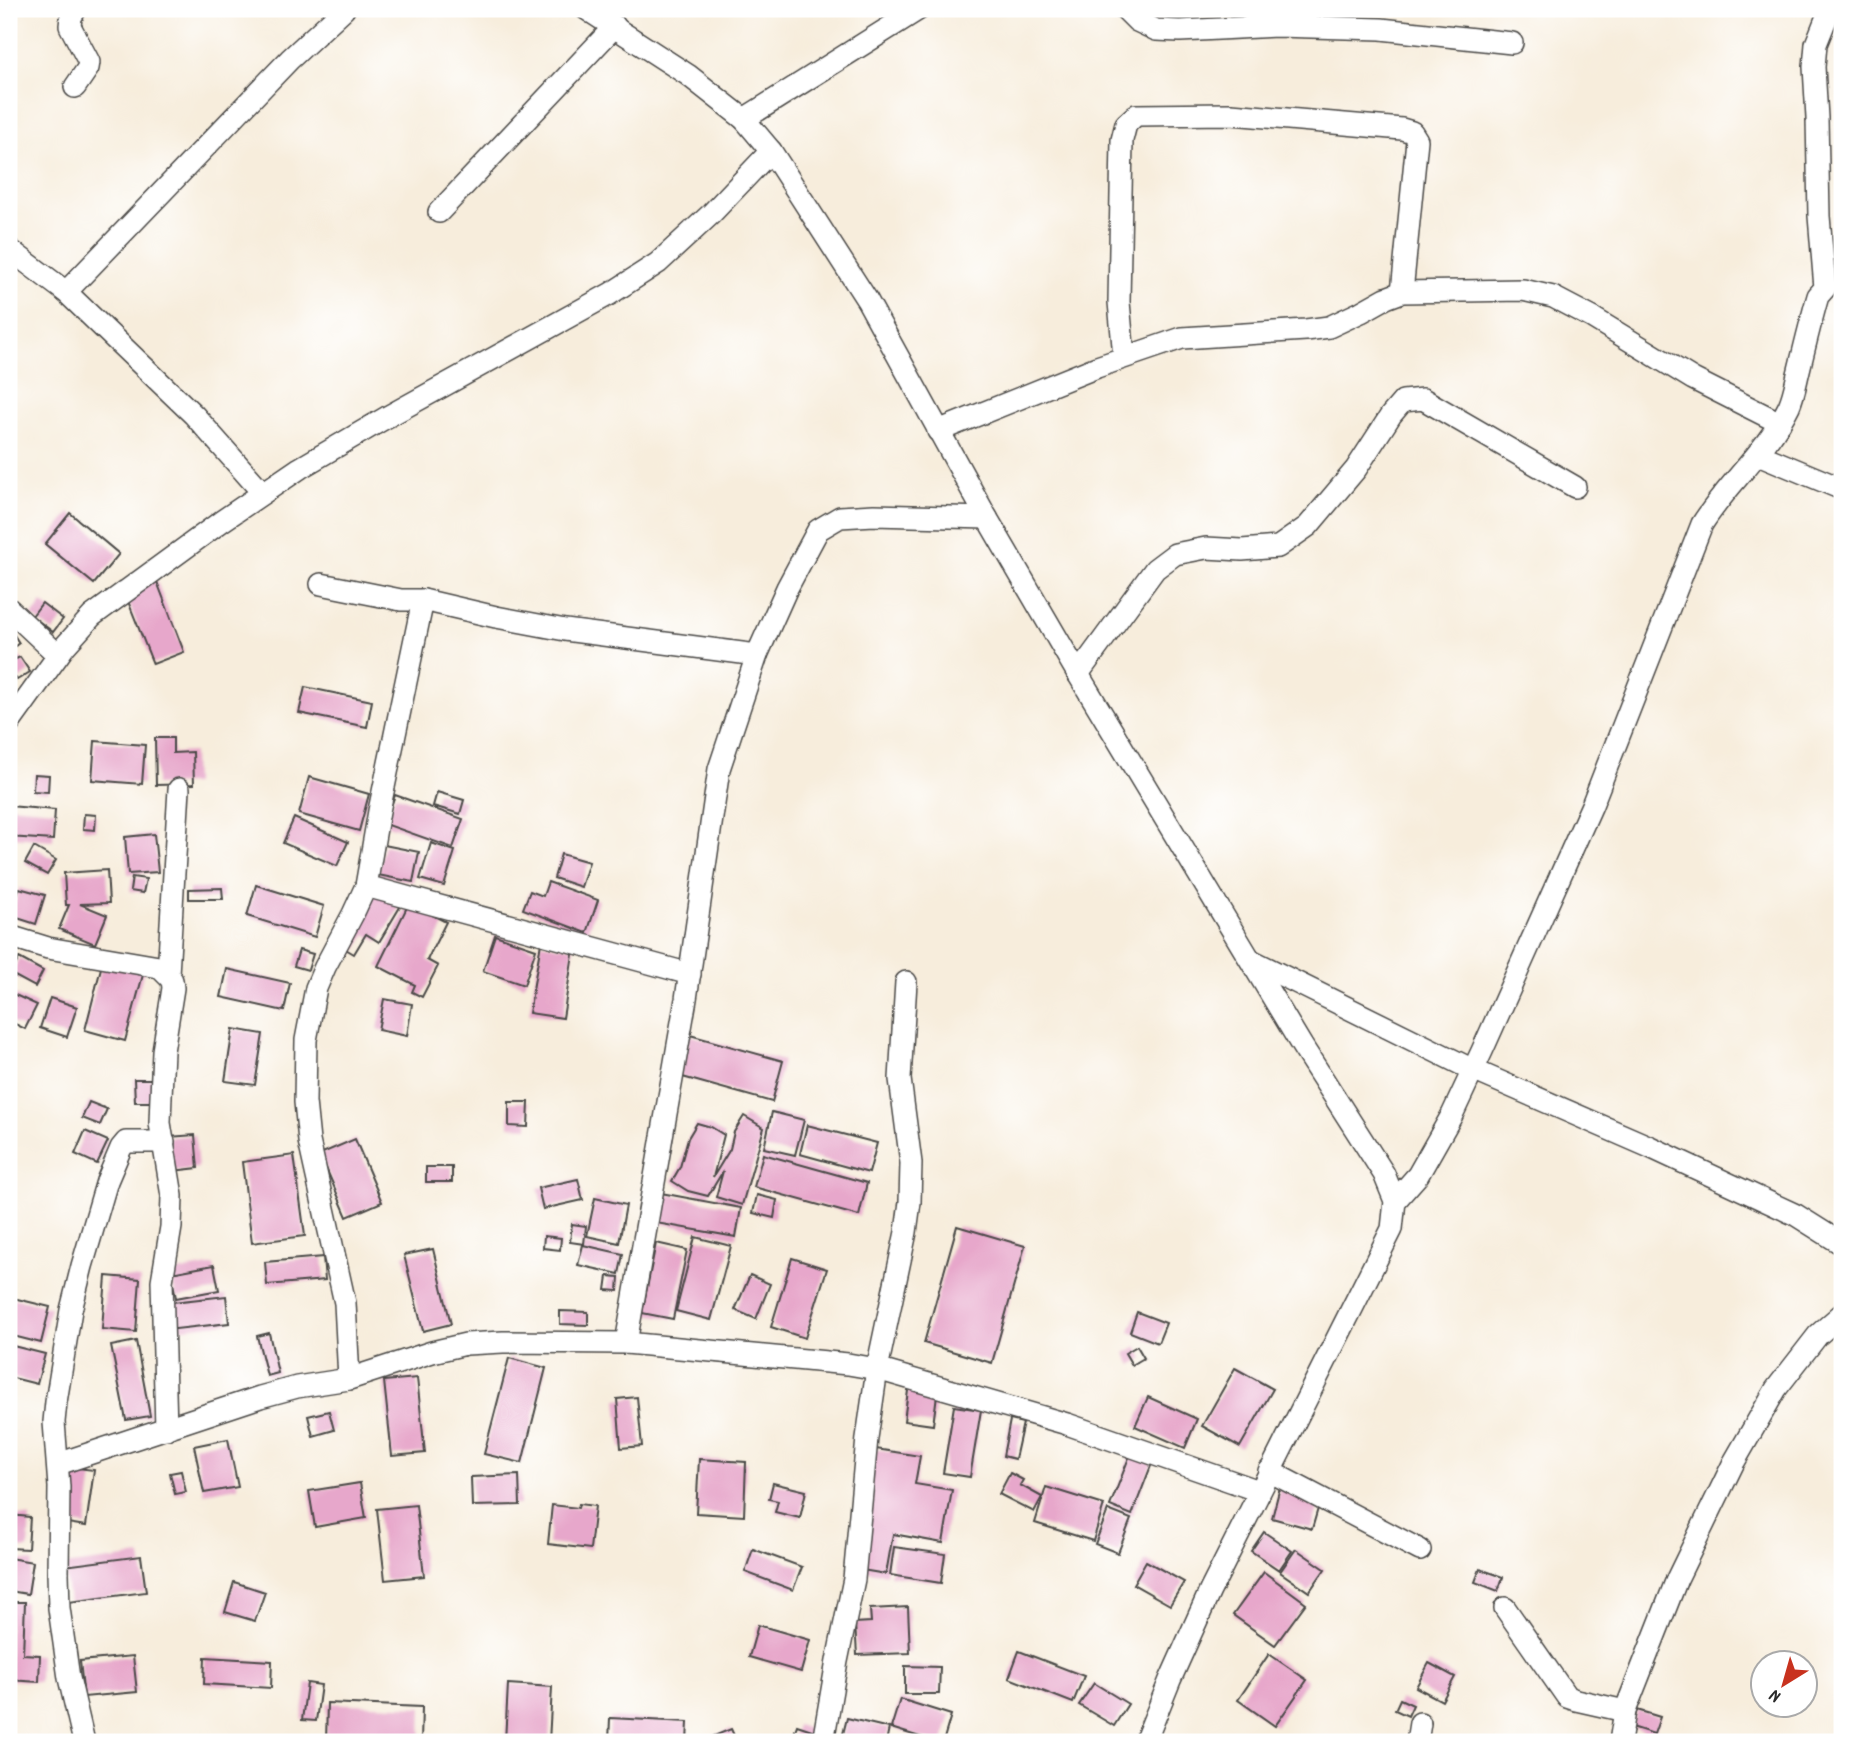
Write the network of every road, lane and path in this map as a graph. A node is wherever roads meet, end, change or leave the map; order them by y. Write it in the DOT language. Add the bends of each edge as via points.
graph roads {
  1 [pos="76,9"];
  2 [pos="344,9"];
  3 [pos="586,9"];
  4 [pos="919,9"];
  5 [pos="1125,9"];
  6 [pos="1829,9"];
  7 [pos="615,26"];
  8 [pos="1512,43"];
  9 [pos="75,87"];
  10 [pos="744,119"];
  11 [pos="771,151"];
  12 [pos="439,212"];
  13 [pos="9,249"];
  14 [pos="1834,288"];
  15 [pos="66,292"];
  16 [pos="1402,292"];
  17 [pos="1124,357"];
  18 [pos="1780,423"];
  19 [pos="938,430"];
  20 [pos="1758,454"];
  21 [pos="1575,487"];
  22 [pos="1842,489"];
  23 [pos="263,493"];
  24 [pos="987,518"];
  25 [pos="321,584"];
  26 [pos="424,600"];
  27 [pos="9,609"];
  28 [pos="58,655"];
  29 [pos="757,655"];
  30 [pos="1078,674"];
  31 [pos="9,724"];
  32 [pos="179,789"];
  33 [pos="366,886"];
  34 [pos="9,936"];
  35 [pos="1251,960"];
  36 [pos="168,974"];
  37 [pos="690,974"];
  38 [pos="906,982"];
  39 [pos="1472,1070"];
  40 [pos="164,1142"];
  41 [pos="1395,1201"];
  42 [pos="1842,1244"];
  43 [pos="1842,1314"];
  44 [pos="626,1343"];
  45 [pos="877,1369"];
  46 [pos="349,1379"];
  47 [pos="166,1429"];
  48 [pos="58,1464"];
  49 [pos="1269,1471"];
  50 [pos="1259,1491"];
  51 [pos="1420,1550"];
  52 [pos="1505,1608"];
  53 [pos="1625,1711"];
  54 [pos="85,1742"];
  55 [pos="823,1742"];
  56 [pos="1145,1742"];
  57 [pos="1620,1742"];
  1 -- 9 [label="street" via="70,26 89,62"];
  2 -- 15 [label="street"];
  3 -- 7 [label="street"];
  4 -- 10 [label="street"];
  5 -- 8 [label="street" via="1156,30 1381,29"];
  6 -- 14 [label="street" via="1816,44 1814,67 1819,216"];
  7 -- 10 [label="street"];
  7 -- 12 [label="street"];
  10 -- 11 [label="street"];
  11 -- 19 [label="street" via="867,300"];
  11 -- 23 [label="street" via="658,263 387,416"];
  13 -- 15 [label="street"];
  14 -- 18 [label="street" via="1818,296 1790,403"];
  15 -- 23 [label="street" via="194,415"];
  16 -- 17 [label="street" via="1329,327 1182,338"];
  16 -- 17 [label="street" via="1417,140 1412,132 1231,114 1136,115 1126,124 1122,140 1119,302"];
  16 -- 18 [label="street" via="1523,290 1553,298 1693,380"];
  17 -- 19 [label="street"];
  18 -- 20 [label="street"];
  19 -- 24 [label="street"];
  20 -- 22 [label="street"];
  20 -- 39 [label="street" via="1702,524 1592,804"];
  21 -- 30 [label="street" via="1423,400 1403,401 1308,526 1278,547 1206,548 1175,554 1155,569"];
  23 -- 28 [label="street" via="92,616"];
  24 -- 29 [label="street" via="840,517 818,530"];
  24 -- 30 [label="street"];
  25 -- 26 [label="street" via="401,600"];
  26 -- 29 [label="street" via="565,629"];
  26 -- 33 [label="street"];
  27 -- 28 [label="street"];
  28 -- 31 [label="street"];
  29 -- 37 [label="street" via="719,769"];
  30 -- 35 [label="street"];
  32 -- 36 [label="street"];
  33 -- 37 [label="street"];
  33 -- 46 [label="street" via="316,988 306,1040 309,1141 345,1303"];
  34 -- 36 [label="street" via="48,948 159,967"];
  35 -- 39 [label="street"];
  35 -- 41 [label="street" via="1384,1174"];
  36 -- 40 [label="street" via="173,988 162,1062 160,1123"];
  37 -- 44 [label="street"];
  38 -- 45 [label="street" via="900,1079 911,1163 910,1202"];
  39 -- 41 [label="street" via="1418,1175"];
  39 -- 42 [label="street" via="1796,1215"];
  40 -- 47 [label="street" via="172,1196 162,1281"];
  40 -- 48 [label="street" via="126,1142 107,1181 71,1310 55,1412"];
  41 -- 49 [label="street" via="1392,1229"];
  43 -- 53 [label="street" via="1818,1335 1776,1390 1734,1462 1677,1579"];
  44 -- 45 [label="street"];
  44 -- 46 [label="street" via="466,1344"];
  45 -- 50 [label="street" via="1067,1424"];
  45 -- 55 [label="street" via="854,1579"];
  46 -- 47 [label="street" via="260,1397"];
  47 -- 48 [label="street"];
  48 -- 54 [label="street" via="61,1628"];
  49 -- 50 [label="street"];
  49 -- 51 [label="street"];
  50 -- 56 [label="street"];
  52 -- 53 [label="street" via="1567,1697"];
  53 -- 57 [label="street"];
}
